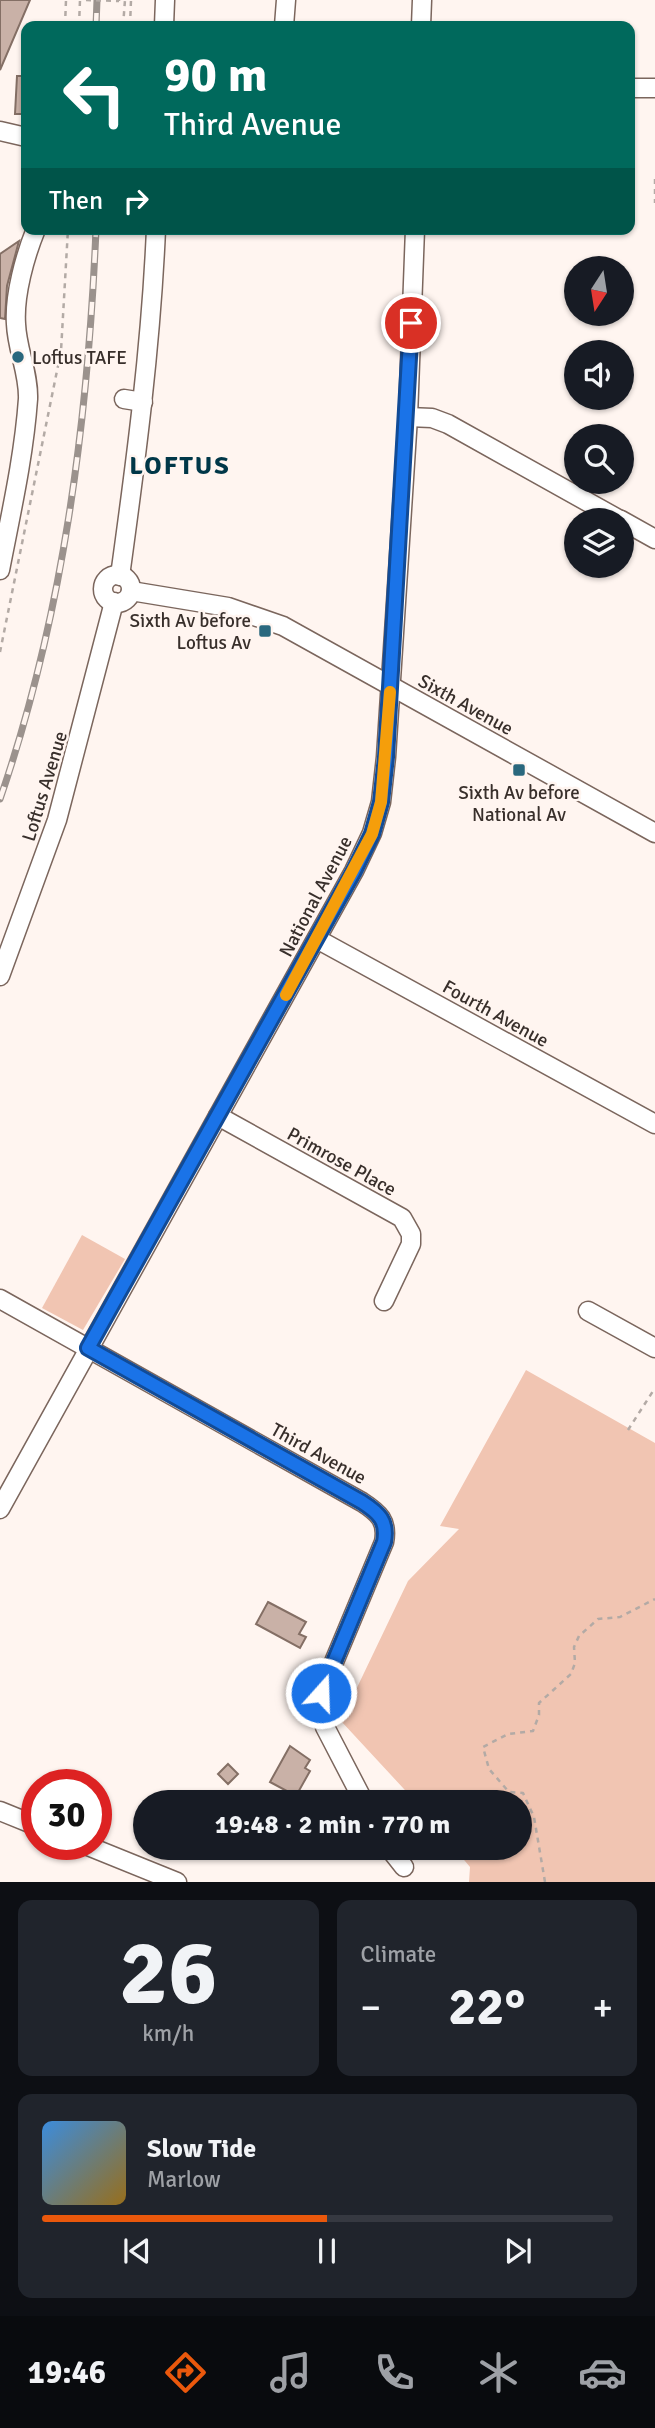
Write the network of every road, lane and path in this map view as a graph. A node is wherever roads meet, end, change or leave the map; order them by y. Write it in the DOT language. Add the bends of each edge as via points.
graph roads {
  1 [pos="66,0"];
  2 [pos="80,0"];
  3 [pos="86,0"];
  4 [pos="125,0"];
  5 [pos="131,0"];
  6 [pos="165,0"];
  7 [pos="286,0"];
  8 [pos="422,0"];
  9 [pos="119,1"];
  10 [pos="65,21"];
  11 [pos="79,21"];
  12 [pos="123,21"];
  13 [pos="130,21"];
  14 [pos="164,21"];
  15 [pos="284,21"];
  16 [pos="421,21"];
  17 [pos="635,88"];
  18 [pos="655,88"];
  19 [pos="0,131"];
  20 [pos="21,136"];
  21 [pos="655,178"];
  22 [pos="655,203"];
  23 [pos="34,235"];
  24 [pos="156,235"];
  25 [pos="415,235"];
  26 [pos="124,399"];
  27 [pos="143,402"];
  28 [pos="408,417"];
  29 [pos="599,508"];
  30 [pos="634,527"];
  31 [pos="655,539"];
  32 [pos="0,569"];
  33 [pos="120,576"];
  34 [pos="131,591"];
  35 [pos="114,602"];
  36 [pos="390,686"];
  37 [pos="655,833"];
  38 [pos="317,939"];
  39 [pos="0,976"];
  40 [pos="218,1116"];
  41 [pos="655,1124"];
  42 [pos="0,1299"];
  43 [pos="384,1301"];
  44 [pos="589,1311"];
  45 [pos="88,1348"];
  46 [pos="655,1348"];
  47 [pos="655,1388"];
  48 [pos="628,1430"];
  49 [pos="0,1509"];
  50 [pos="655,1599"];
  51 [pos="358,1790"];
  52 [pos="0,1811"];
  53 [pos="21,1820"];
  54 [pos="112,1856"];
  55 [pos="398,1860"];
  56 [pos="404,1867"];
  57 [pos="177,1882"];
  58 [pos="545,1882"];
  1 -- 10 [label="path"];
  2 -- 11 [label="path"];
  3 -- 9 [label="path, bridge"];
  4 -- 12 [label="path"];
  5 -- 13 [label="path"];
  6 -- 14 [label="street"];
  7 -- 15 [label="street"];
  8 -- 16 [label="street"];
  17 -- 18 [label="street"];
  19 -- 20 [label="street"];
  21 -- 22 [label="path"];
  23 -- 32 [label="street" via="17,304 16,325 28,395 20,468"];
  24 -- 27 [label="street"];
  25 -- 28 [label="street, National Avenue"];
  26 -- 27 [label="street"];
  27 -- 33 [label="street"];
  28 -- 29 [label="street" via="448,424"];
  28 -- 36 [label="street, National Avenue"];
  30 -- 31 [label="street"];
  33 -- 34 [label="street" via="129,581"];
  33 -- 35 [label="street" via="112,576 104,586"];
  34 -- 35 [label="street" via="123,602"];
  34 -- 36 [label="street, Sixth Avenue" via="256,614"];
  35 -- 39 [label="street, Loftus Avenue" via="58,820"];
  36 -- 37 [label="street, Sixth Avenue"];
  36 -- 38 [label="street, National Avenue" via="381,802 372,834"];
  38 -- 40 [label="street, National Avenue"];
  38 -- 41 [label="street, Fourth Avenue"];
  40 -- 43 [label="street, Primrose Place" via="402,1218 411,1244"];
  40 -- 45 [label="street, National Avenue"];
  42 -- 45 [label="street, Third Avenue"];
  44 -- 46 [label="street"];
  45 -- 49 [label="street, National Avenue"];
  45 -- 51 [label="street, Third Avenue" via="382,1517 384,1542 321,1693 325,1727"];
  47 -- 48 [label="path"];
  50 -- 58 [label="path" via="620,1617 598,1619 579,1636 570,1674 539,1703 533,1731 509,1734 482,1748 489,1769 509,1792 523,1793 534,1817"];
  52 -- 53 [label="street"];
  54 -- 57 [label="street"];
  55 -- 56 [label="street"];
}
